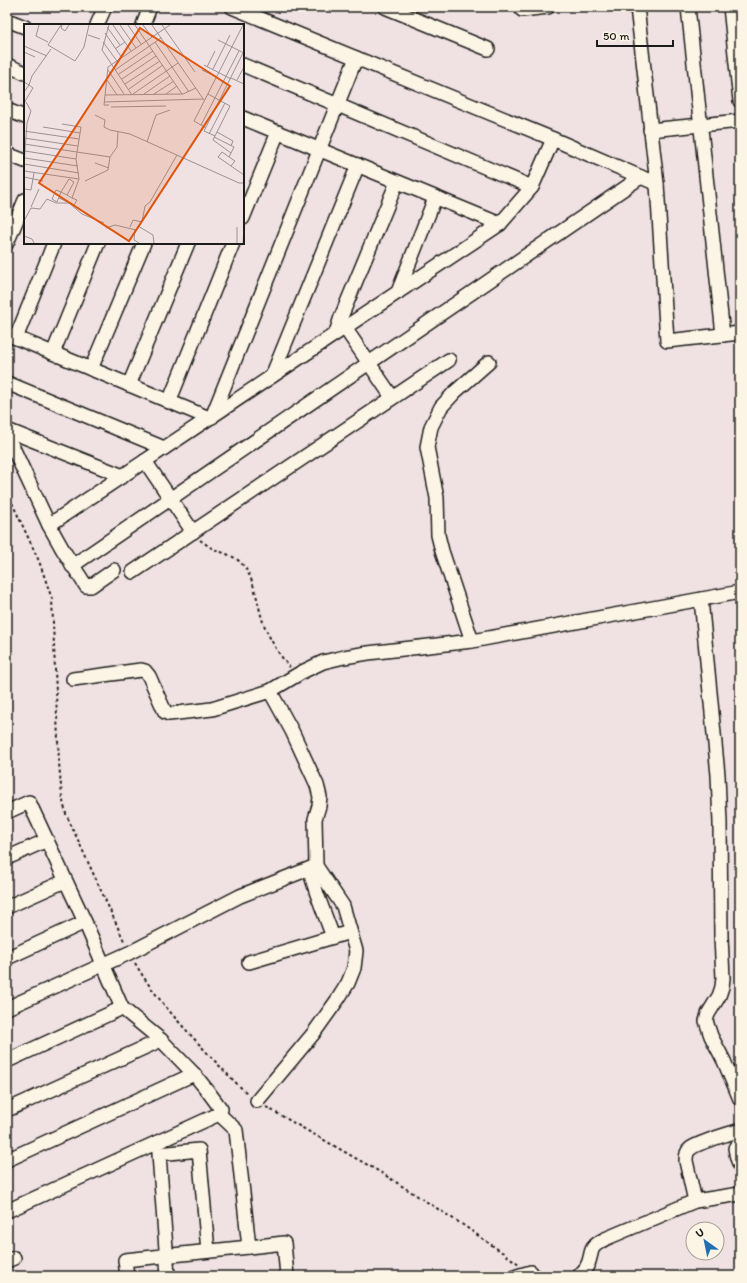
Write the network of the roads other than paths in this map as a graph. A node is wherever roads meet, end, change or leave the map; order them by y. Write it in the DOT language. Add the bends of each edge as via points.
graph roads {
  1 [pos="150,7"];
  2 [pos="232,7"];
  3 [pos="385,7"];
  4 [pos="548,7"];
  5 [pos="637,7"];
  6 [pos="688,7"];
  7 [pos="730,7"];
  8 [pos="102,8"];
  9 [pos="522,10"];
  10 [pos="7,20"];
  11 [pos="97,24"];
  12 [pos="144,24"];
  13 [pos="24,27"];
  14 [pos="488,49"];
  15 [pos="356,58"];
  16 [pos="7,65"];
  17 [pos="244,66"];
  18 [pos="24,73"];
  19 [pos="740,101"];
  20 [pos="337,105"];
  21 [pos="7,110"];
  22 [pos="24,117"];
  23 [pos="244,118"];
  24 [pos="740,121"];
  25 [pos="700,126"];
  26 [pos="650,130"];
  27 [pos="278,132"];
  28 [pos="553,139"];
  29 [pos="319,149"];
  30 [pos="7,154"];
  31 [pos="24,161"];
  32 [pos="358,165"];
  33 [pos="641,177"];
  34 [pos="397,182"];
  35 [pos="657,184"];
  36 [pos="532,187"];
  37 [pos="435,198"];
  38 [pos="24,202"];
  39 [pos="244,216"];
  40 [pos="500,224"];
  41 [pos="7,243"];
  42 [pos="54,244"];
  43 [pos="98,244"];
  44 [pos="144,244"];
  45 [pos="188,244"];
  46 [pos="233,244"];
  47 [pos="398,292"];
  48 [pos="340,331"];
  49 [pos="740,333"];
  50 [pos="723,335"];
  51 [pos="12,336"];
  52 [pos="53,353"];
  53 [pos="449,360"];
  54 [pos="489,362"];
  55 [pos="369,363"];
  56 [pos="91,369"];
  57 [pos="272,376"];
  58 [pos="7,383"];
  59 [pos="129,385"];
  60 [pos="392,397"];
  61 [pos="169,402"];
  62 [pos="210,417"];
  63 [pos="7,430"];
  64 [pos="7,436"];
  65 [pos="164,448"];
  66 [pos="145,461"];
  67 [pos="123,476"];
  68 [pos="171,499"];
  69 [pos="49,525"];
  70 [pos="193,532"];
  71 [pos="72,566"];
  72 [pos="114,570"];
  73 [pos="133,572"];
  74 [pos="740,592"];
  75 [pos="701,599"];
  76 [pos="472,641"];
  77 [pos="73,679"];
  78 [pos="270,690"];
  79 [pos="7,812"];
  80 [pos="47,840"];
  81 [pos="7,858"];
  82 [pos="313,868"];
  83 [pos="65,881"];
  84 [pos="7,907"];
  85 [pos="85,922"];
  86 [pos="350,932"];
  87 [pos="333,937"];
  88 [pos="7,958"];
  89 [pos="249,962"];
  90 [pos="103,964"];
  91 [pos="7,1008"];
  92 [pos="122,1008"];
  93 [pos="161,1040"];
  94 [pos="7,1061"];
  95 [pos="194,1074"];
  96 [pos="740,1099"];
  97 [pos="257,1100"];
  98 [pos="7,1110"];
  99 [pos="218,1114"];
  100 [pos="740,1130"];
  101 [pos="740,1142"];
  102 [pos="7,1160"];
  103 [pos="740,1166"];
  104 [pos="738,1196"];
  105 [pos="695,1200"];
  106 [pos="7,1211"];
  107 [pos="249,1246"];
  108 [pos="208,1251"];
  109 [pos="166,1255"];
  110 [pos="531,1272"];
  111 [pos="127,1276"];
  112 [pos="168,1276"];
  113 [pos="287,1276"];
  114 [pos="517,1276"];
  115 [pos="579,1276"];
  1 -- 12 [label="street"];
  2 -- 15 [label="street"];
  3 -- 14 [label="street"];
  4 -- 9 [label="street"];
  5 -- 26 [label="street"];
  6 -- 25 [label="street"];
  7 -- 19 [label="street"];
  8 -- 11 [label="street"];
  10 -- 13 [label="street"];
  15 -- 20 [label="street"];
  15 -- 28 [label="street"];
  16 -- 18 [label="street"];
  17 -- 20 [label="street"];
  20 -- 29 [label="street"];
  20 -- 36 [label="street"];
  21 -- 22 [label="street"];
  23 -- 27 [label="street"];
  24 -- 25 [label="street"];
  25 -- 26 [label="street"];
  25 -- 50 [label="street"];
  26 -- 35 [label="street"];
  27 -- 29 [label="street"];
  27 -- 39 [label="street"];
  28 -- 33 [label="street"];
  28 -- 36 [label="street"];
  29 -- 32 [label="street"];
  29 -- 62 [label="street"];
  30 -- 31 [label="street"];
  32 -- 34 [label="street"];
  32 -- 57 [label="street"];
  33 -- 35 [label="street"];
  33 -- 55 [label="street"];
  34 -- 37 [label="street"];
  34 -- 48 [label="street" via="344,310"];
  35 -- 50 [label="street" via="667,341"];
  36 -- 40 [label="street"];
  37 -- 40 [label="street"];
  37 -- 47 [label="street"];
  38 -- 41 [label="street"];
  40 -- 47 [label="street"];
  42 -- 51 [label="street"];
  43 -- 52 [label="street"];
  44 -- 56 [label="street"];
  45 -- 59 [label="street"];
  46 -- 61 [label="street"];
  47 -- 48 [label="street"];
  48 -- 55 [label="street"];
  48 -- 57 [label="street"];
  49 -- 50 [label="street"];
  51 -- 52 [label="street"];
  52 -- 56 [label="street"];
  53 -- 60 [label="street"];
  54 -- 76 [label="street" via="441,407 431,427 427,447 437,498 438,535"];
  55 -- 60 [label="street"];
  55 -- 68 [label="street"];
  56 -- 59 [label="street"];
  57 -- 62 [label="street"];
  58 -- 65 [label="street"];
  59 -- 61 [label="street"];
  60 -- 70 [label="street"];
  61 -- 62 [label="street"];
  62 -- 65 [label="street"];
  63 -- 67 [label="street"];
  64 -- 69 [label="street"];
  65 -- 66 [label="street"];
  66 -- 67 [label="street"];
  66 -- 68 [label="street"];
  67 -- 69 [label="street"];
  68 -- 70 [label="street"];
  68 -- 71 [label="street"];
  69 -- 71 [label="street"];
  70 -- 73 [label="street"];
  71 -- 72 [label="street" via="89,587"];
  74 -- 75 [label="street"];
  75 -- 76 [label="street"];
  75 -- 96 [label="street" via="718,775 723,978 719,996 706,1021"];
  76 -- 78 [label="street" via="344,657 324,662 297,674"];
  77 -- 78 [label="street" via="145,671 163,710 169,714 212,709"];
  78 -- 82 [label="street" via="292,731 320,797 315,819"];
  79 -- 80 [label="street" via="29,802"];
  80 -- 81 [label="street"];
  80 -- 83 [label="street"];
  82 -- 86 [label="street" via="342,906"];
  82 -- 87 [label="street" via="317,894"];
  82 -- 90 [label="street" via="240,896"];
  83 -- 84 [label="street"];
  83 -- 85 [label="street"];
  85 -- 88 [label="street"];
  85 -- 90 [label="street"];
  86 -- 87 [label="street"];
  86 -- 97 [label="street" via="356,951 354,968 348,983 313,1034"];
  87 -- 89 [label="street"];
  90 -- 91 [label="street"];
  90 -- 92 [label="street"];
  92 -- 93 [label="street"];
  92 -- 94 [label="street"];
  93 -- 95 [label="street"];
  93 -- 98 [label="street"];
  95 -- 99 [label="street" via="220,1108"];
  95 -- 102 [label="street"];
  99 -- 106 [label="street"];
  99 -- 107 [label="street" via="236,1130"];
  100 -- 105 [label="street" via="701,1144 686,1155"];
  101 -- 103 [label="street" via="735,1148"];
  104 -- 105 [label="street"];
  105 -- 115 [label="street" via="598,1243 591,1251 586,1268"];
  107 -- 108 [label="street"];
  107 -- 113 [label="street" via="284,1243"];
  108 -- 109 [label="street"];
  108 -- 109 [label="street" via="199,1146 159,1154"];
  109 -- 111 [label="street" via="124,1260"];
  109 -- 112 [label="street"];
  110 -- 114 [label="street"];
}
